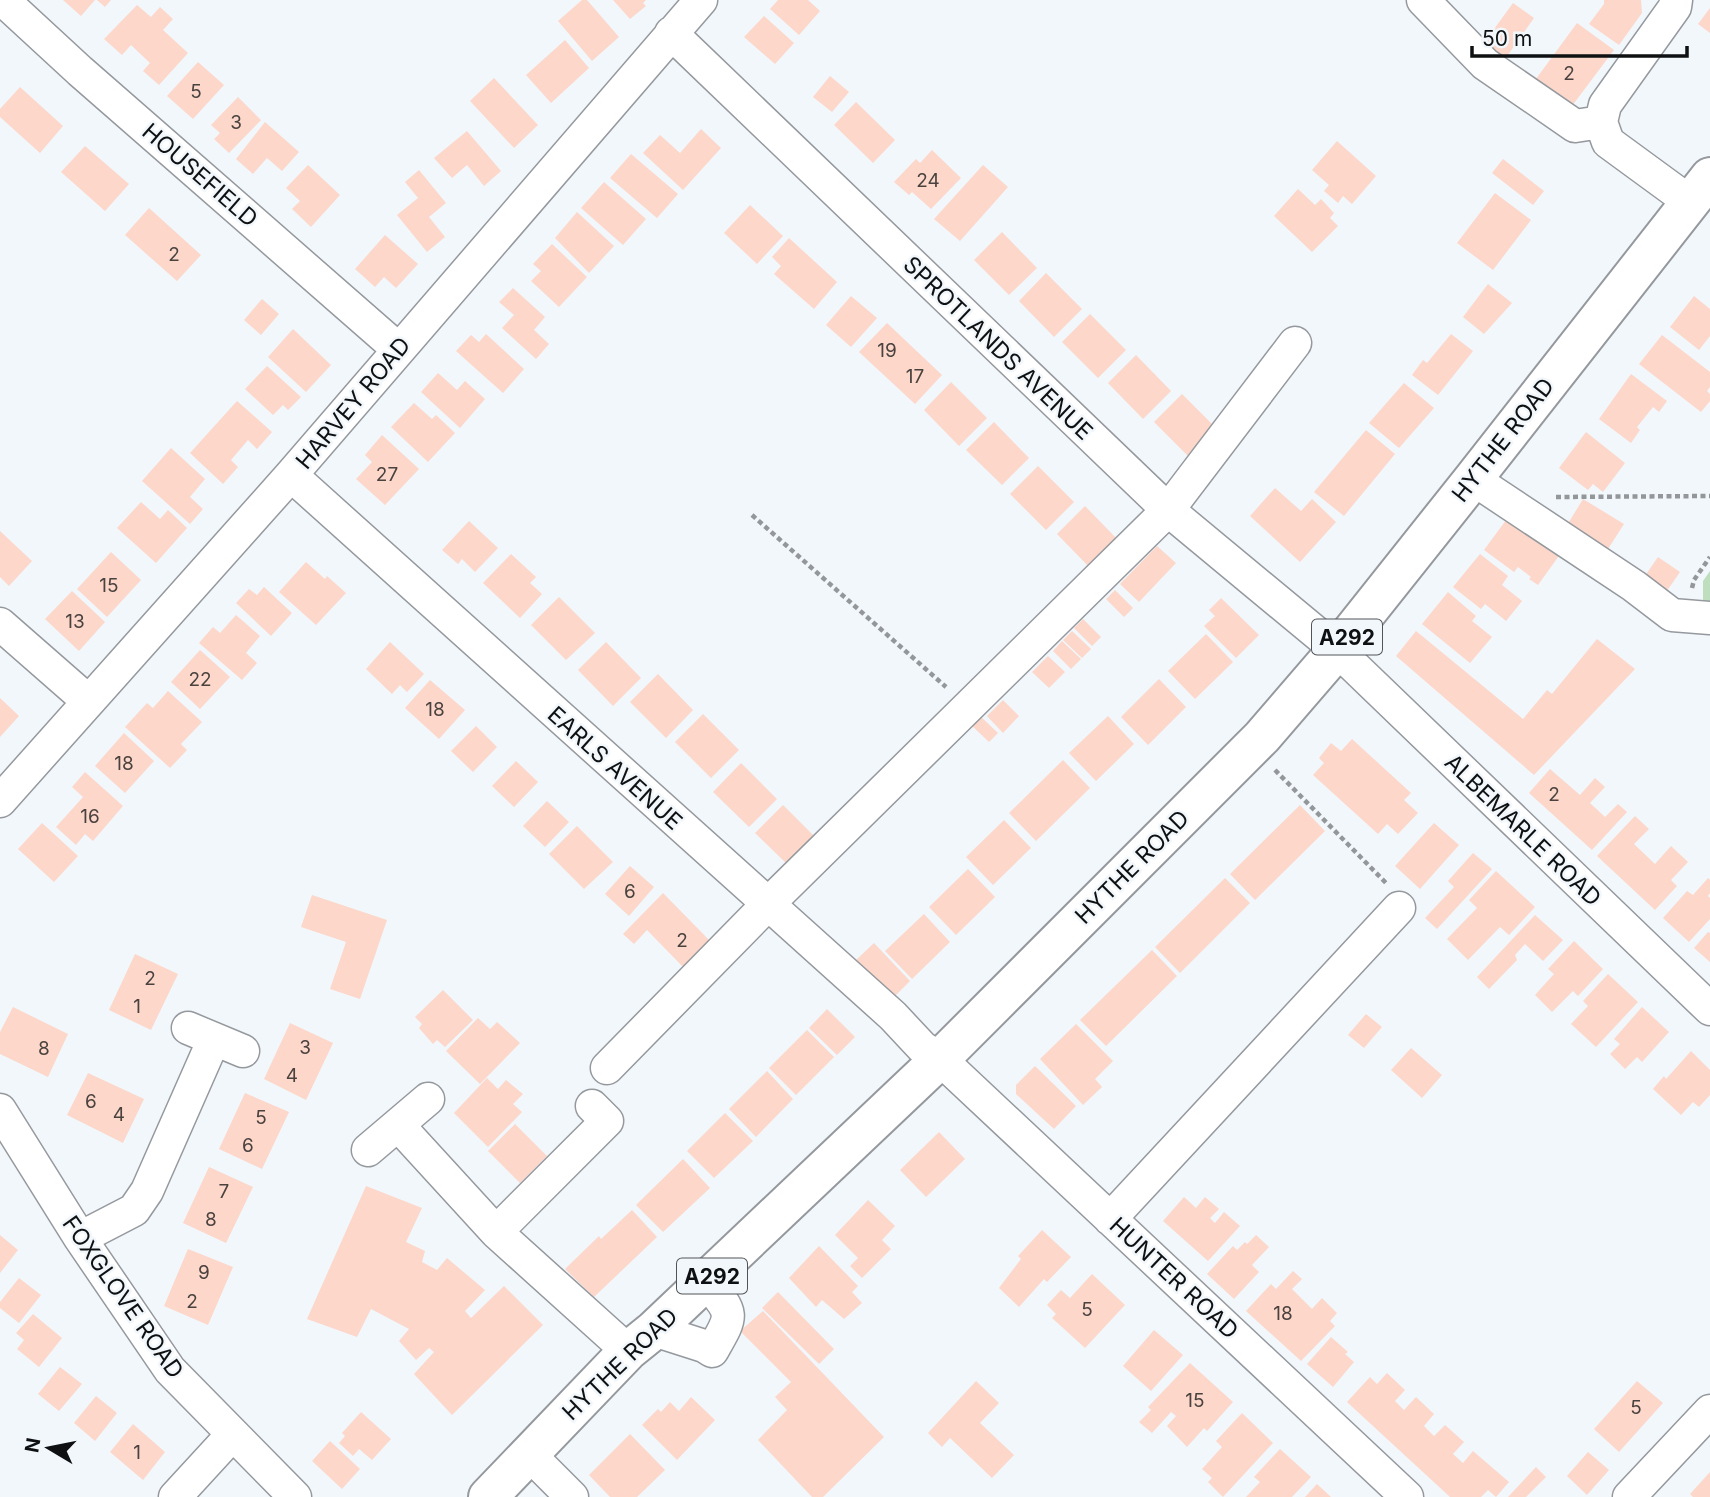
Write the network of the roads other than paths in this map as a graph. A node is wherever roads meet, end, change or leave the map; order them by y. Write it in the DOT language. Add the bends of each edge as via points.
graph roads {
  1 [pos="3,0"];
  2 [pos="701,0"];
  3 [pos="1423,0"];
  4 [pos="1676,0"];
  5 [pos="671,33"];
  6 [pos="1601,122"];
  7 [pos="1700,190"];
  8 [pos="1294,343"];
  9 [pos="398,349"];
  10 [pos="290,475"];
  11 [pos="1473,480"];
  12 [pos="1167,510"];
  13 [pos="1710,618"];
  14 [pos="0,624"];
  15 [pos="1337,650"];
  16 [pos="88,701"];
  17 [pos="0,802"];
  18 [pos="767,905"];
  19 [pos="1399,908"];
  20 [pos="1710,1009"];
  21 [pos="243,1051"];
  22 [pos="940,1059"];
  23 [pos="607,1068"];
  24 [pos="428,1099"];
  25 [pos="592,1107"];
  26 [pos="0,1110"];
  27 [pos="398,1125"];
  28 [pos="368,1150"];
  29 [pos="1111,1219"];
  30 [pos="496,1232"];
  31 [pos="80,1238"];
  32 [pos="706,1281"];
  33 [pos="641,1341"];
  34 [pos="1710,1411"];
  35 [pos="232,1435"];
  36 [pos="529,1454"];
  37 [pos="175,1497"];
  38 [pos="295,1497"];
  39 [pos="488,1497"];
  40 [pos="572,1497"];
  41 [pos="1407,1497"];
  42 [pos="1629,1497"];
  1 -- 9 [label="street, HOUSEFIELD"];
  2 -- 5 [label="street, HARVEY ROAD"];
  3 -- 6 [label="street" via="1496,72 1575,126"];
  4 -- 6 [label="street" via="1605,105"];
  5 -- 9 [label="street, HARVEY ROAD"];
  5 -- 12 [label="street, SPROTLANDS AVENUE"];
  6 -- 7 [label="street" via="1608,142"];
  7 -- 11 [label="main road, HYTHE ROAD / A292"];
  8 -- 12 [label="street"];
  9 -- 10 [label="street, HARVEY ROAD"];
  10 -- 16 [label="street, HARVEY ROAD"];
  10 -- 18 [label="street, EARLS AVENUE"];
  11 -- 13 [label="street" via="1672,615"];
  11 -- 15 [label="main road, HYTHE ROAD / A292"];
  12 -- 15 [label="street, SPROTLANDS AVENUE"];
  12 -- 18 [label="street"];
  14 -- 16 [label="street"];
  15 -- 20 [label="street, ALBEMARLE ROAD"];
  15 -- 22 [label="main road, HYTHE ROAD / A292" via="1252,747"];
  16 -- 17 [label="street, HARVEY ROAD"];
  18 -- 22 [label="street, EARLS AVENUE"];
  18 -- 23 [label="street"];
  19 -- 29 [label="street"];
  21 -- 31 [label="street" via="201,1033 147,1191 134,1210"];
  22 -- 29 [label="street, HUNTER ROAD"];
  22 -- 32 [label="main road, HYTHE ROAD / A292"];
  24 -- 27 [label="street"];
  25 -- 30 [label="street" via="607,1121"];
  26 -- 31 [label="street, FOXGLOVE ROAD"];
  27 -- 28 [label="street"];
  27 -- 30 [label="street"];
  29 -- 41 [label="street, HUNTER ROAD"];
  30 -- 33 [label="street"];
  31 -- 35 [label="street, FOXGLOVE ROAD" via="170,1370"];
  32 -- 33 [label="main road, HYTHE ROAD / A292"];
  32 -- 33 [label="street" via="729,1313 712,1351 704,1346"];
  33 -- 36 [label="main road, HYTHE ROAD / A292"];
  34 -- 42 [label="street"];
  35 -- 37 [label="street"];
  35 -- 38 [label="street, FOXGLOVE ROAD"];
  36 -- 39 [label="main road, HYTHE ROAD / A292"];
  36 -- 40 [label="street"];
}
